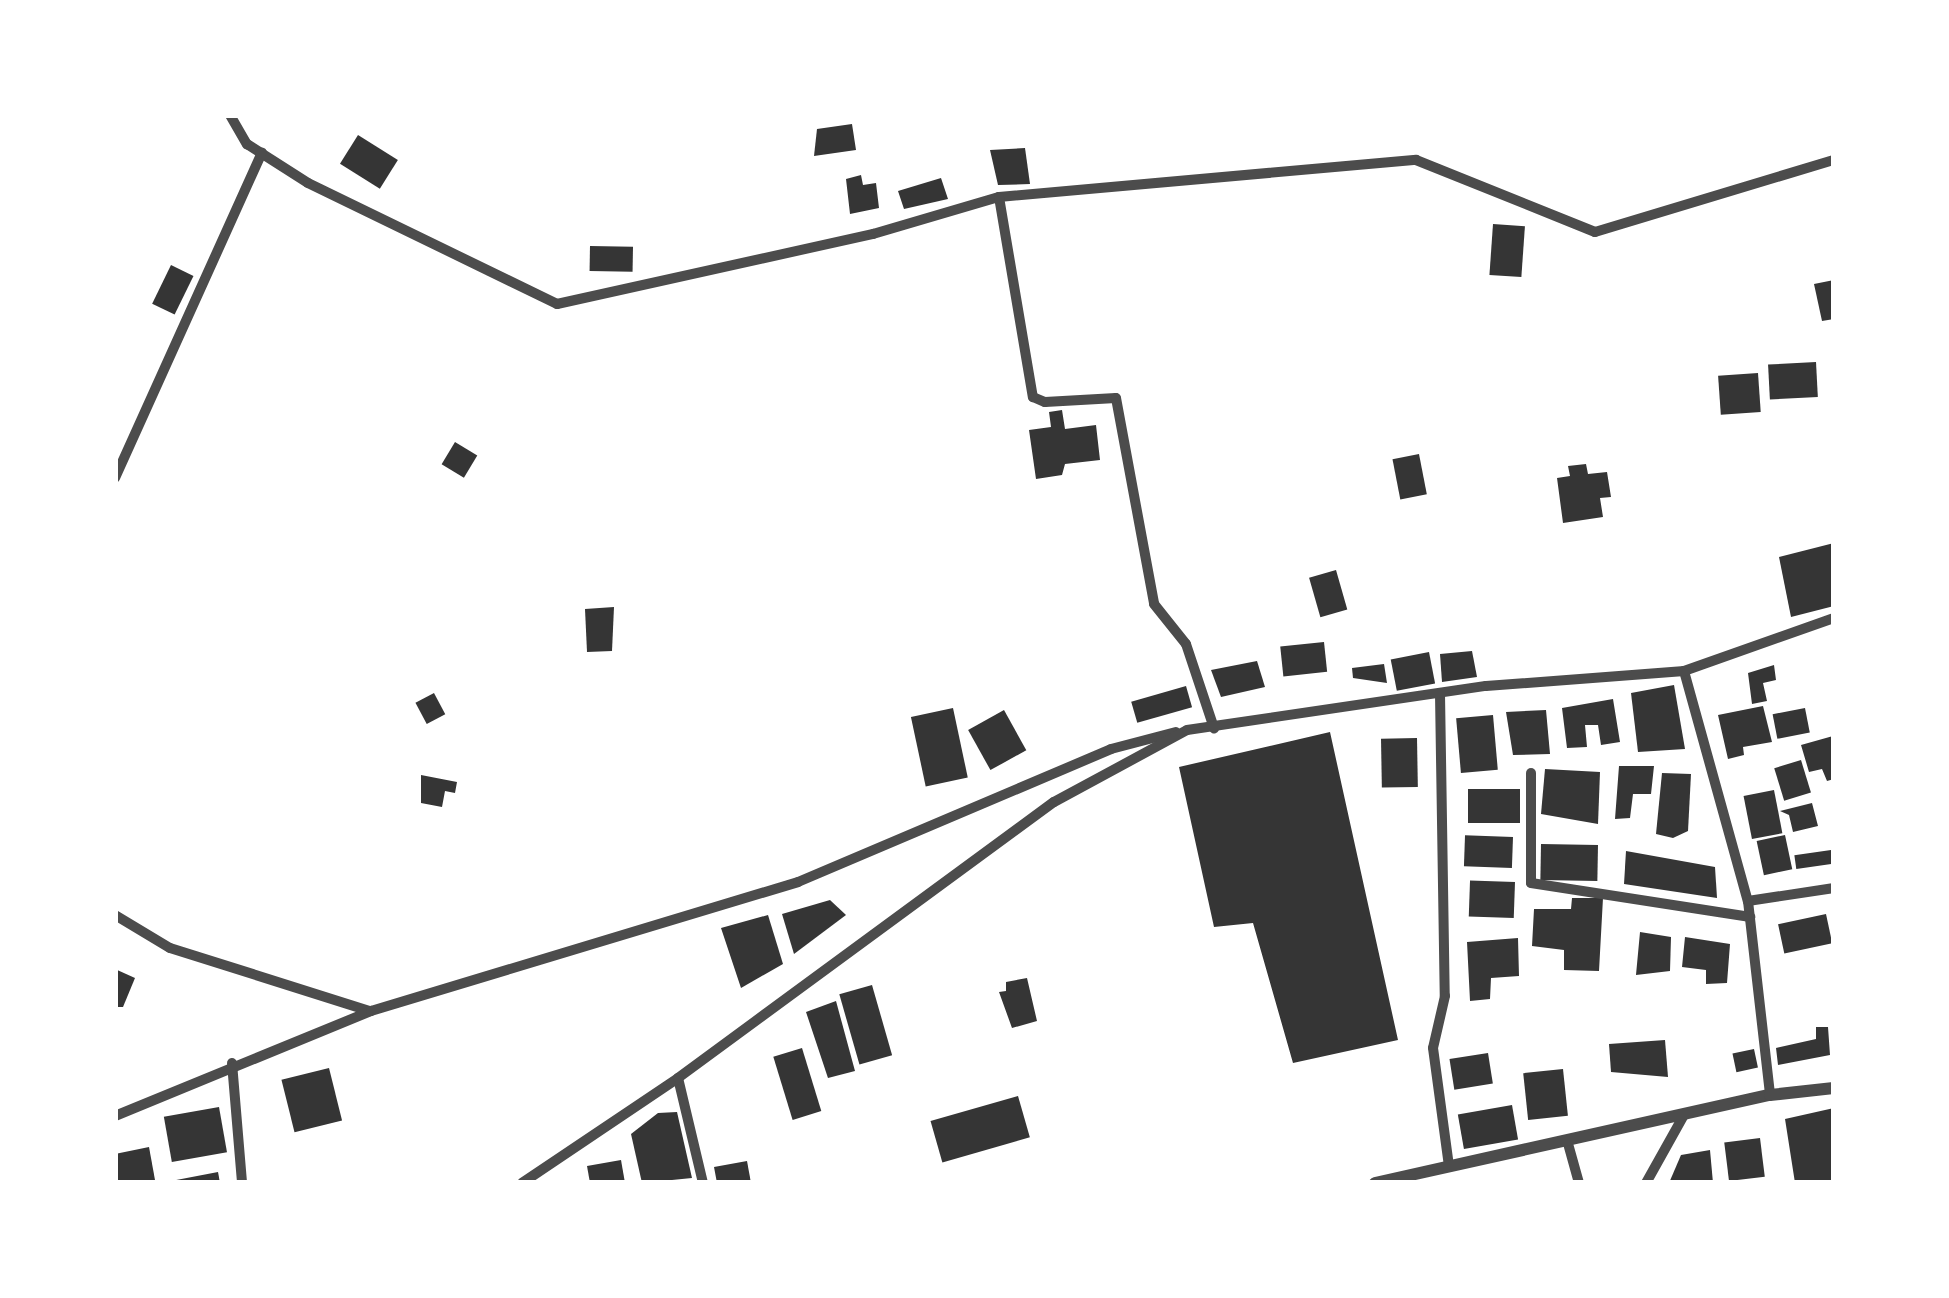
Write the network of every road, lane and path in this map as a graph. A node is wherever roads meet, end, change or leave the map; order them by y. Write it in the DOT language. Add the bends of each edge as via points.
graph roads {
  1 [pos="230,115"];
  2 [pos="262,153"];
  3 [pos="1834,160"];
  4 [pos="999,196"];
  5 [pos="115,478"];
  6 [pos="1834,618"];
  7 [pos="1684,671"];
  8 [pos="1440,694"];
  9 [pos="1218,726"];
  10 [pos="1187,730"];
  11 [pos="1530,773"];
  12 [pos="1834,888"];
  13 [pos="1748,901"];
  14 [pos="115,914"];
  15 [pos="1750,916"];
  16 [pos="371,1011"];
  17 [pos="232,1063"];
  18 [pos="678,1078"];
  19 [pos="1834,1088"];
  20 [pos="1770,1095"];
  21 [pos="1684,1115"];
  22 [pos="115,1116"];
  23 [pos="1567,1140"];
  24 [pos="1449,1167"];
  25 [pos="242,1183"];
  26 [pos="522,1183"];
  27 [pos="703,1183"];
  28 [pos="1375,1183"];
  29 [pos="1578,1183"];
  30 [pos="1646,1183"];
  1 -- 2 [label="street" via="247,144"];
  2 -- 4 [label="street" via="308,183 556,304 873,234"];
  2 -- 5 [label="street"];
  3 -- 4 [label="street" via="1595,232 1416,160"];
  4 -- 9 [label="street" via="1033,397 1116,398 1154,604 1186,644"];
  6 -- 7 [label="street"];
  7 -- 8 [label="street"];
  7 -- 13 [label="street"];
  8 -- 9 [label="street"];
  8 -- 24 [label="street" via="1444,996 1433,1048"];
  9 -- 10 [label="street"];
  10 -- 16 [label="street" via="1111,748 798,882"];
  10 -- 18 [label="street" via="1054,802"];
  11 -- 15 [label="street" via="1531,883"];
  12 -- 13 [label="street"];
  13 -- 15 [label="street"];
  14 -- 16 [label="street" via="170,948"];
  15 -- 20 [label="street"];
  16 -- 17 [label="street"];
  17 -- 22 [label="street"];
  17 -- 25 [label="street"];
  18 -- 26 [label="street"];
  18 -- 27 [label="street"];
  19 -- 20 [label="street"];
  20 -- 21 [label="street"];
  21 -- 23 [label="street"];
  21 -- 30 [label="street"];
  23 -- 24 [label="street"];
  23 -- 29 [label="street"];
  24 -- 28 [label="street"];
}
